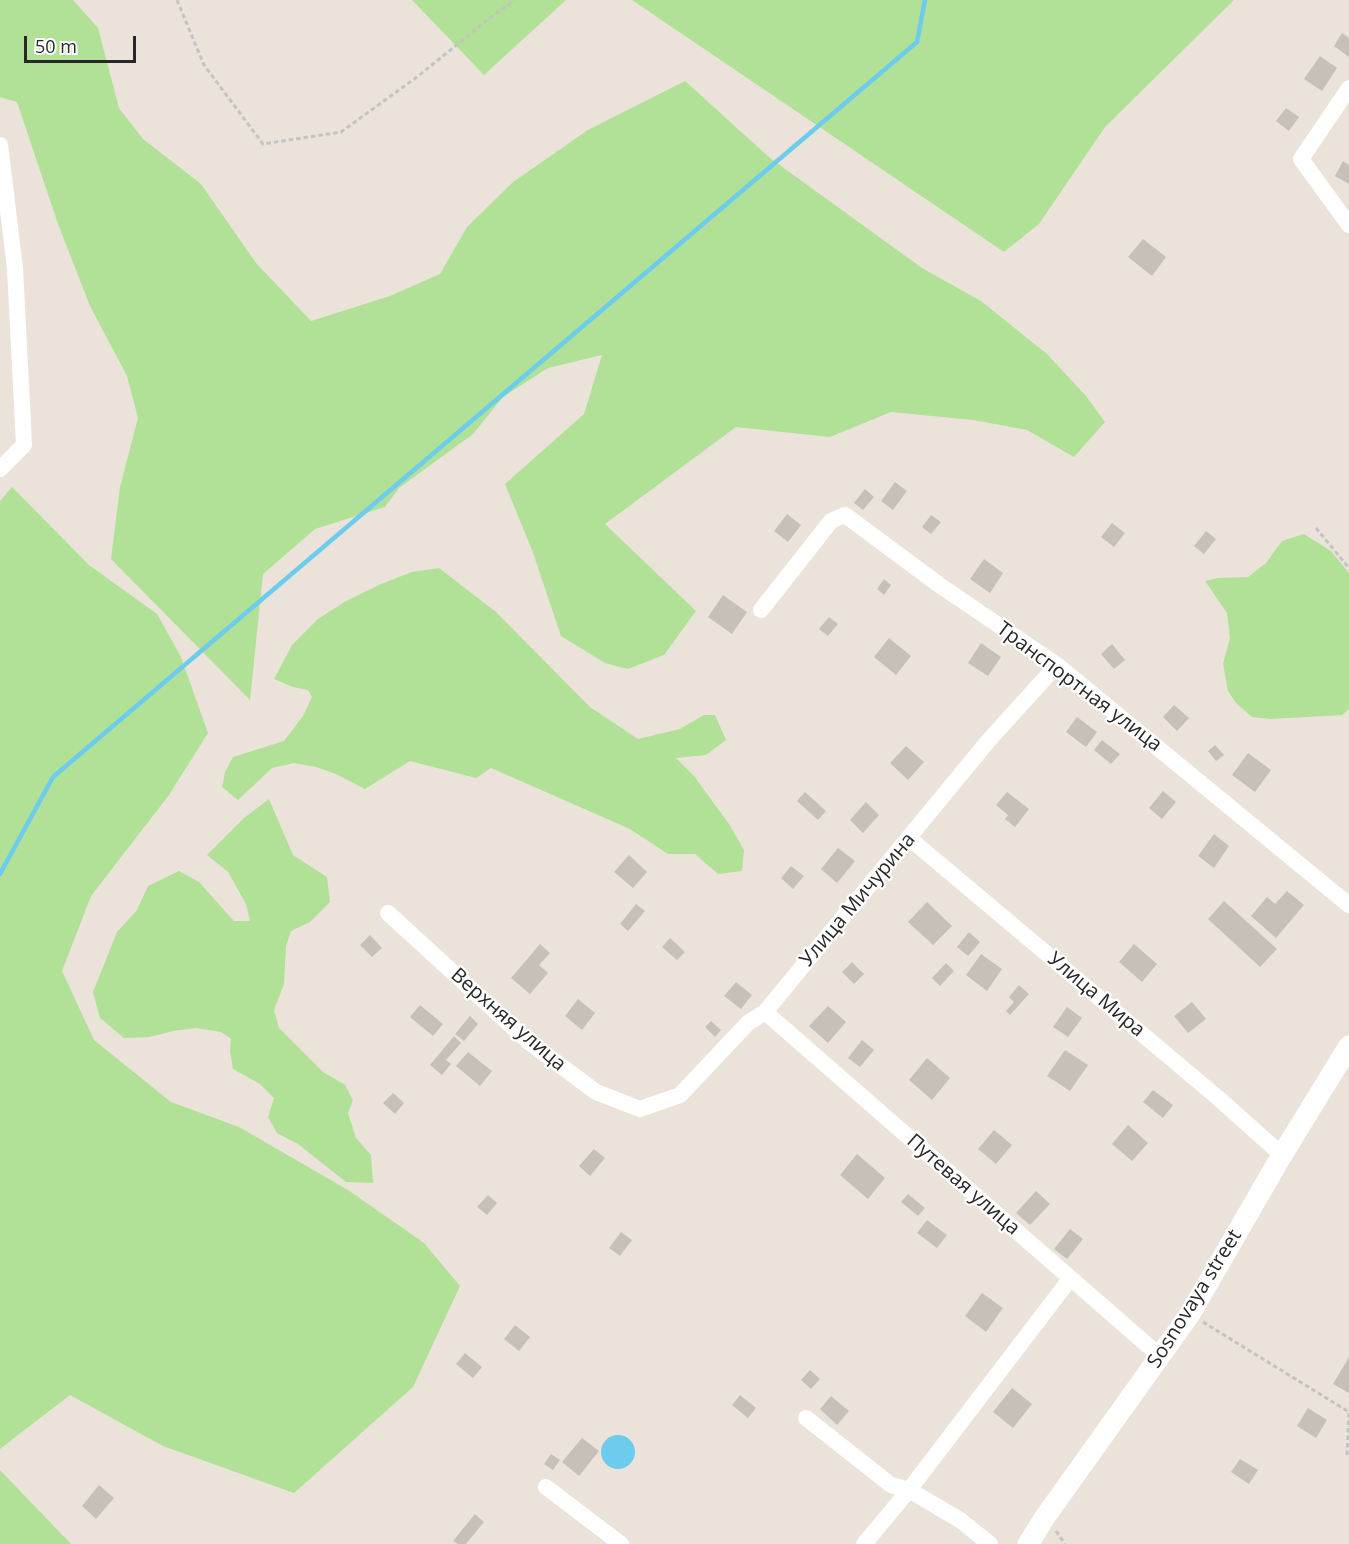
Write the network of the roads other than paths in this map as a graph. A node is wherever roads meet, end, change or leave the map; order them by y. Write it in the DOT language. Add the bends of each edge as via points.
graph roads {
  1 [pos="1349,88"];
  2 [pos="0,145"];
  3 [pos="1349,225"];
  4 [pos="0,470"];
  5 [pos="761,610"];
  6 [pos="1056,665"];
  7 [pos="909,838"];
  8 [pos="1349,904"];
  9 [pos="388,913"];
  10 [pos="765,1012"];
  11 [pos="1349,1046"];
  12 [pos="640,1109"];
  13 [pos="1282,1155"];
  14 [pos="1071,1279"];
  15 [pos="1161,1357"];
  16 [pos="806,1418"];
  17 [pos="546,1488"];
  18 [pos="909,1490"];
  19 [pos="621,1544"];
  20 [pos="864,1544"];
  21 [pos="990,1544"];
  22 [pos="1028,1544"];
  1 -- 3 [label="street" via="1301,159"];
  2 -- 4 [label="street" via="15,267 24,445"];
  5 -- 6 [label="street, Транспортная улица" via="831,521 846,515 938,585"];
  6 -- 7 [label="street, Улица Мичурина"];
  6 -- 8 [label="street, Транспортная улица"];
  7 -- 10 [label="street, Улица Мичурина"];
  7 -- 13 [label="street, Улица Мира"];
  9 -- 12 [label="street, Верхняя улица" via="529,1042 596,1092"];
  10 -- 12 [label="street, Улица Мичурина" via="748,1023 680,1095"];
  10 -- 14 [label="street, Путевая улица"];
  11 -- 13 [label="street, Sosnovaya street"];
  13 -- 15 [label="street, Sosnovaya street"];
  14 -- 15 [label="street, Путевая улица"];
  14 -- 18 [label="street"];
  15 -- 22 [label="street, Sosnovaya street"];
  16 -- 18 [label="street" via="891,1485"];
  17 -- 19 [label="street"];
  18 -- 20 [label="street"];
  18 -- 21 [label="street" via="960,1520"];
}
